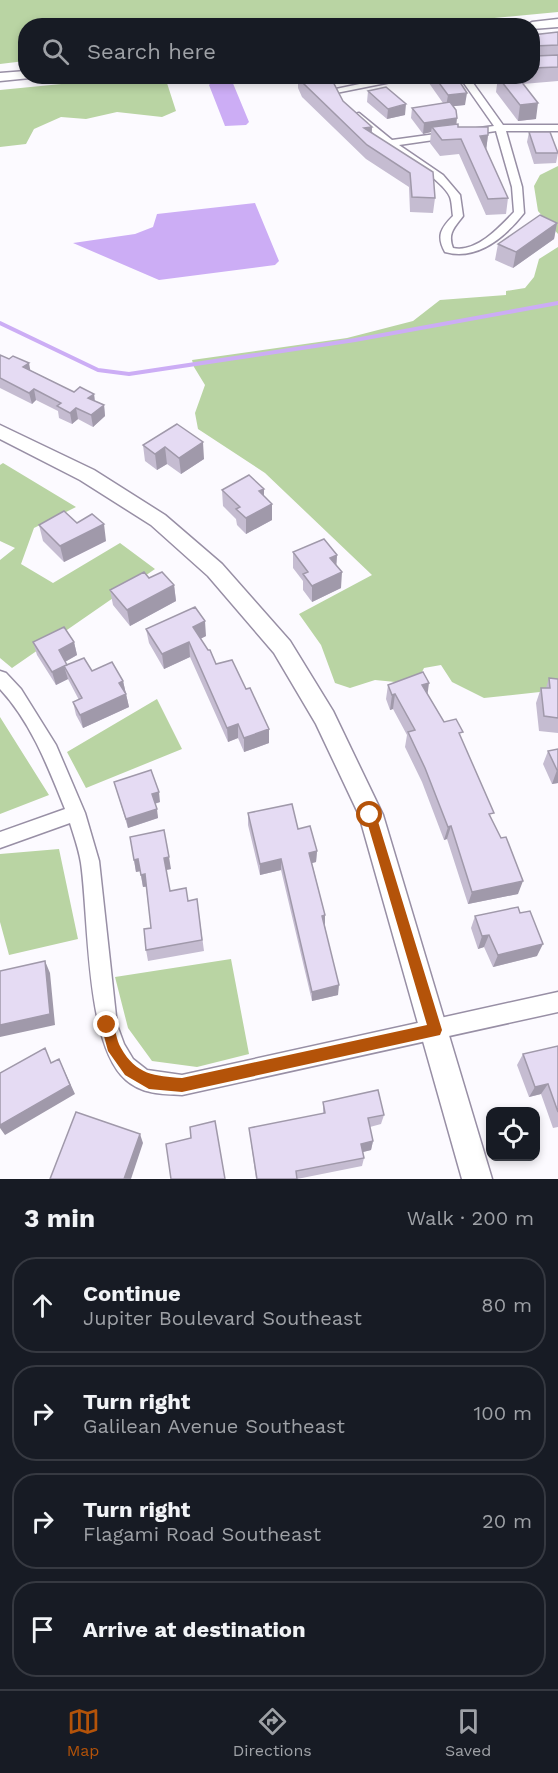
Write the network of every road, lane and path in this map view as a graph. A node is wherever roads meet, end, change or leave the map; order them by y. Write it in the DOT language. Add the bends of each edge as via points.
graph roads {
  1 [pos="558,23"];
  2 [pos="540,25"];
  3 [pos="18,76"];
  4 [pos="0,77"];
  5 [pos="333,84"];
  6 [pos="389,84"];
  7 [pos="469,84"];
  8 [pos="341,98"];
  9 [pos="500,128"];
  10 [pos="558,128"];
  11 [pos="390,143"];
  12 [pos="0,431"];
  13 [pos="0,678"];
  14 [pos="76,813"];
  15 [pos="0,840"];
  16 [pos="558,1002"];
  17 [pos="435,1030"];
  18 [pos="477,1179"];
  1 -- 2 [label="street"];
  3 -- 4 [label="street"];
  5 -- 8 [label="street"];
  6 -- 8 [label="street"];
  7 -- 9 [label="street"];
  8 -- 11 [label="street"];
  9 -- 10 [label="street"];
  9 -- 11 [label="street"];
  9 -- 11 [label="street" via="517,187 519,213 508,226 464,253 449,250 444,241 445,231 458,216 455,195 440,177"];
  12 -- 17 [label="street" via="87,475 158,520 215,570 282,647 324,718 370,815"];
  13 -- 14 [label="street" via="15,694 50,750"];
  14 -- 15 [label="street"];
  14 -- 17 [label="street" via="90,861 107,1025 114,1051 130,1070 149,1082 182,1085"];
  16 -- 17 [label="street"];
  17 -- 18 [label="street"];
}
